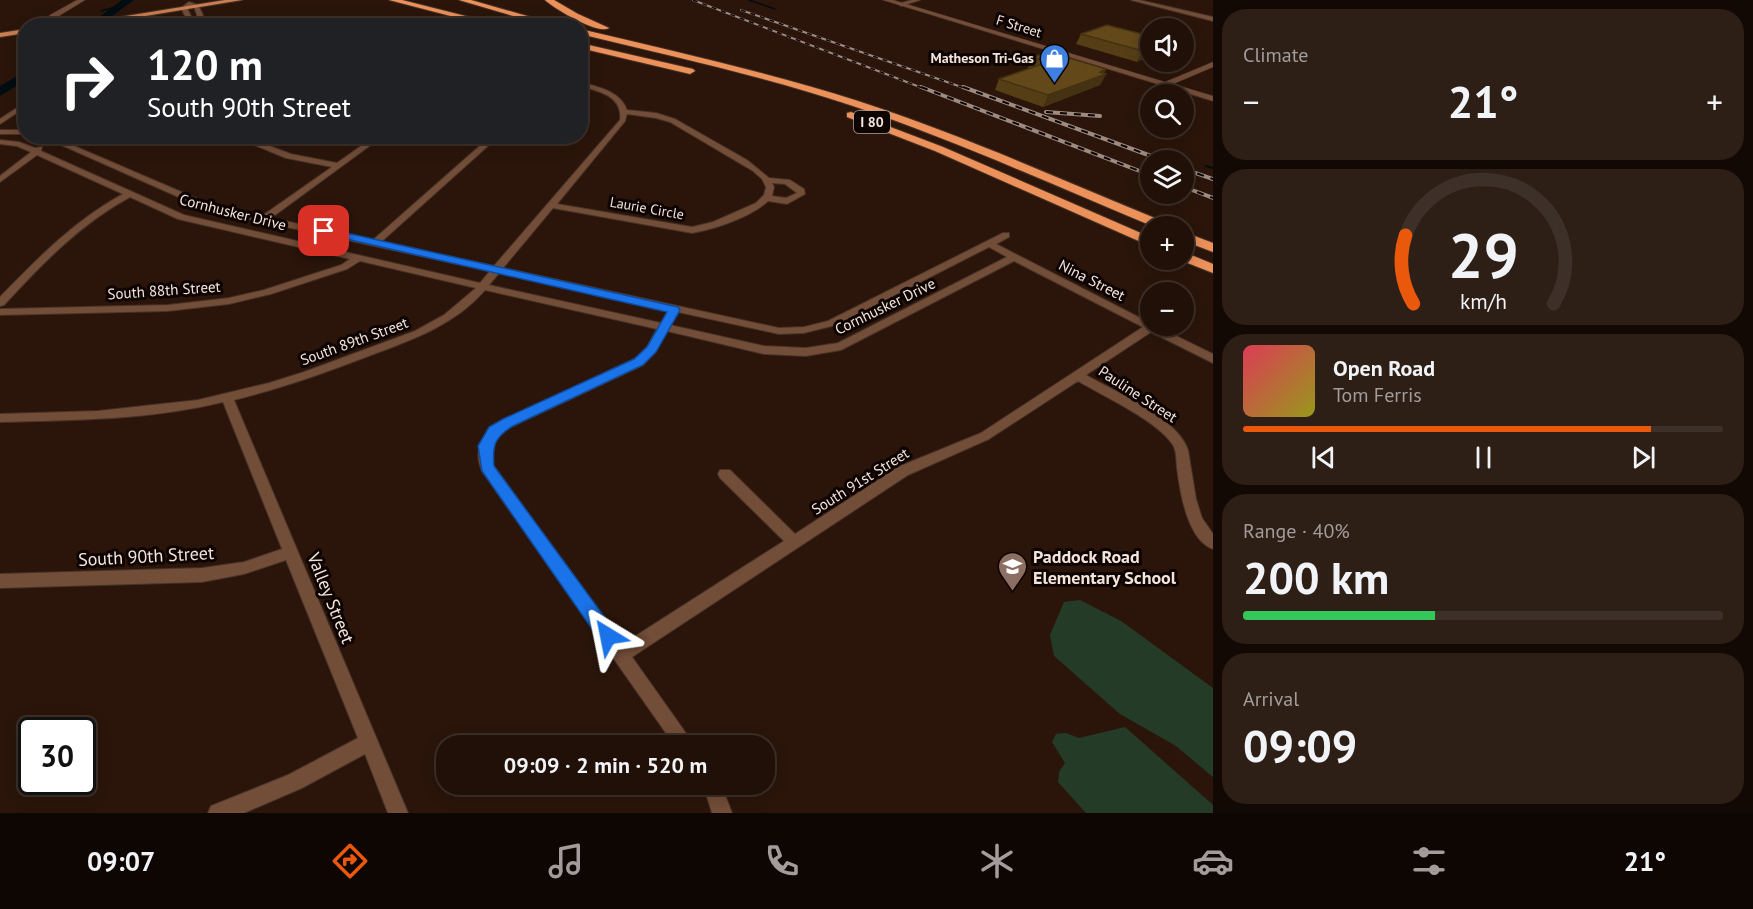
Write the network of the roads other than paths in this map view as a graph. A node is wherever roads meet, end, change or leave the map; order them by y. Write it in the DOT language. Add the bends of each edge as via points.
graph roads {
  1 [pos="82,0"];
  2 [pos="218,0"];
  3 [pos="239,0"];
  4 [pos="393,0"];
  5 [pos="429,0"];
  6 [pos="463,0"];
  7 [pos="549,0"];
  8 [pos="886,0"];
  9 [pos="918,0"];
  10 [pos="1133,0"];
  11 [pos="450,4"];
  12 [pos="901,4"];
  13 [pos="190,6"];
  14 [pos="484,15"];
  15 [pos="49,18"];
  16 [pos="104,18"];
  17 [pos="189,18"];
  18 [pos="198,18"];
  19 [pos="468,18"];
  20 [pos="494,18"];
  21 [pos="529,18"];
  22 [pos="580,18"];
  23 [pos="1213,19"];
  24 [pos="588,21"];
  25 [pos="18,32"];
  26 [pos="588,33"];
  27 [pos="0,35"];
  28 [pos="588,45"];
  29 [pos="588,45"];
  30 [pos="1213,64"];
  31 [pos="744,71"];
  32 [pos="700,73"];
  33 [pos="1162,84"];
  34 [pos="1167,84"];
  35 [pos="588,87"];
  36 [pos="1194,93"];
  37 [pos="1213,99"];
  38 [pos="18,110"];
  39 [pos="624,112"];
  40 [pos="0,122"];
  41 [pos="0,132"];
  42 [pos="18,132"];
  43 [pos="0,142"];
  44 [pos="18,144"];
  45 [pos="19,144"];
  46 [pos="44,144"];
  47 [pos="65,144"];
  48 [pos="257,144"];
  49 [pos="369,144"];
  50 [pos="487,144"];
  51 [pos="36,151"];
  52 [pos="339,166"];
  53 [pos="0,180"];
  54 [pos="768,180"];
  55 [pos="130,194"];
  56 [pos="767,198"];
  57 [pos="551,205"];
  58 [pos="1140,217"];
  59 [pos="264,219"];
  60 [pos="1006,235"];
  61 [pos="1140,238"];
  62 [pos="1194,240"];
  63 [pos="374,244"];
  64 [pos="989,244"];
  65 [pos="1213,248"];
  66 [pos="1014,257"];
  67 [pos="358,258"];
  68 [pos="1194,260"];
  69 [pos="1213,269"];
  70 [pos="495,271"];
  71 [pos="481,287"];
  72 [pos="0,303"];
  73 [pos="674,310"];
  74 [pos="0,312"];
  75 [pos="1140,321"];
  76 [pos="664,328"];
  77 [pos="1140,334"];
  78 [pos="1168,336"];
  79 [pos="1213,359"];
  80 [pos="1077,375"];
  81 [pos="227,398"];
  82 [pos="0,418"];
  83 [pos="725,474"];
  84 [pos="794,542"];
  85 [pos="1213,543"];
  86 [pos="291,552"];
  87 [pos="0,581"];
  88 [pos="621,655"];
  89 [pos="678,735"];
  90 [pos="369,742"];
  91 [pos="716,795"];
  92 [pos="218,813"];
  93 [pos="398,813"];
  94 [pos="722,813"];
  1 -- 15 [label="street"];
  2 -- 13 [label="main road"];
  3 -- 13 [label="main road"];
  4 -- 19 [label="highway"];
  5 -- 14 [label="highway"];
  6 -- 21 [label="highway"];
  7 -- 22 [label="highway"];
  8 -- 12 [label="street, F Street"];
  9 -- 12 [label="street"];
  10 -- 23 [label="street"];
  11 -- 14 [label="highway"];
  12 -- 33 [label="street, F Street"];
  13 -- 16 [label="main road"];
  13 -- 17 [label="street"];
  13 -- 18 [label="street" via="200,15"];
  14 -- 20 [label="highway"];
  24 -- 31 [label="highway"];
  25 -- 27 [label="main road"];
  26 -- 31 [label="highway, I 80"];
  28 -- 32 [label="highway"];
  29 -- 61 [label="highway, I 80" via="786,94 859,117"];
  30 -- 34 [label="street"];
  31 -- 58 [label="highway, I 80" via="923,127"];
  35 -- 39 [label="street" via="612,96"];
  36 -- 37 [label="street, F Street"];
  38 -- 40 [label="street"];
  39 -- 54 [label="street, Laurie Circle" via="674,122 753,166"];
  39 -- 57 [label="street, South 89th Street" via="622,120"];
  41 -- 42 [label="street"];
  43 -- 44 [label="street, Cornhusker Drive"];
  45 -- 51 [label="street, Cornhusker Drive"];
  46 -- 51 [label="street"];
  47 -- 59 [label="street, Cornhusker Drive" via="204,205"];
  48 -- 52 [label="street" via="289,156"];
  49 -- 52 [label="street"];
  50 -- 63 [label="street"];
  51 -- 53 [label="street"];
  51 -- 55 [label="street, Cornhusker Drive"];
  52 -- 59 [label="street"];
  54 -- 56 [label="street"];
  54 -- 56 [label="street, Laurie Circle" via="794,184 801,194 787,201"];
  55 -- 67 [label="street, Cornhusker Drive" via="200,222"];
  55 -- 72 [label="street" via="79,223"];
  56 -- 57 [label="street, Laurie Circle" via="746,211 692,230"];
  57 -- 70 [label="street, South 89th Street"];
  59 -- 63 [label="street, Cornhusker Drive"];
  60 -- 64 [label="street, Cornhusker Drive"];
  62 -- 65 [label="highway"];
  63 -- 70 [label="street, Cornhusker Drive"];
  64 -- 66 [label="street, Nina Street"];
  64 -- 73 [label="street, Cornhusker Drive" via="812,329 767,330"];
  66 -- 75 [label="street, Nina Street"];
  66 -- 76 [label="street, Cornhusker Drive" via="856,340 829,349 764,350"];
  67 -- 71 [label="street, Cornhusker Drive"];
  67 -- 74 [label="street, South 88th Street" via="344,267 230,301 168,308"];
  68 -- 69 [label="highway"];
  70 -- 71 [label="street, South 89th Street"];
  70 -- 73 [label="street, Cornhusker Drive"];
  71 -- 76 [label="street, Cornhusker Drive"];
  71 -- 81 [label="street, South 89th Street" via="456,311 419,333 308,375"];
  73 -- 76 [label="street"];
  76 -- 88 [label="street" via="639,362 508,422 494,431 485,446 487,467"];
  77 -- 80 [label="street, South 91st Street"];
  78 -- 79 [label="street, Nina Street"];
  80 -- 84 [label="street, South 91st Street" via="979,440 903,471"];
  80 -- 85 [label="street, Pauline Street" via="1160,424 1174,437 1182,452 1192,515"];
  81 -- 82 [label="street, South 89th Street" via="136,412"];
  81 -- 86 [label="street, Valley Street"];
  83 -- 84 [label="street"];
  84 -- 88 [label="street, South 91st Street"];
  86 -- 87 [label="street, South 90th Street" via="244,568 202,575"];
  86 -- 90 [label="street, Valley Street"];
  88 -- 89 [label="street"];
  90 -- 92 [label="street" via="310,776"];
  90 -- 93 [label="street, Valley Street"];
  91 -- 94 [label="street"];
}
